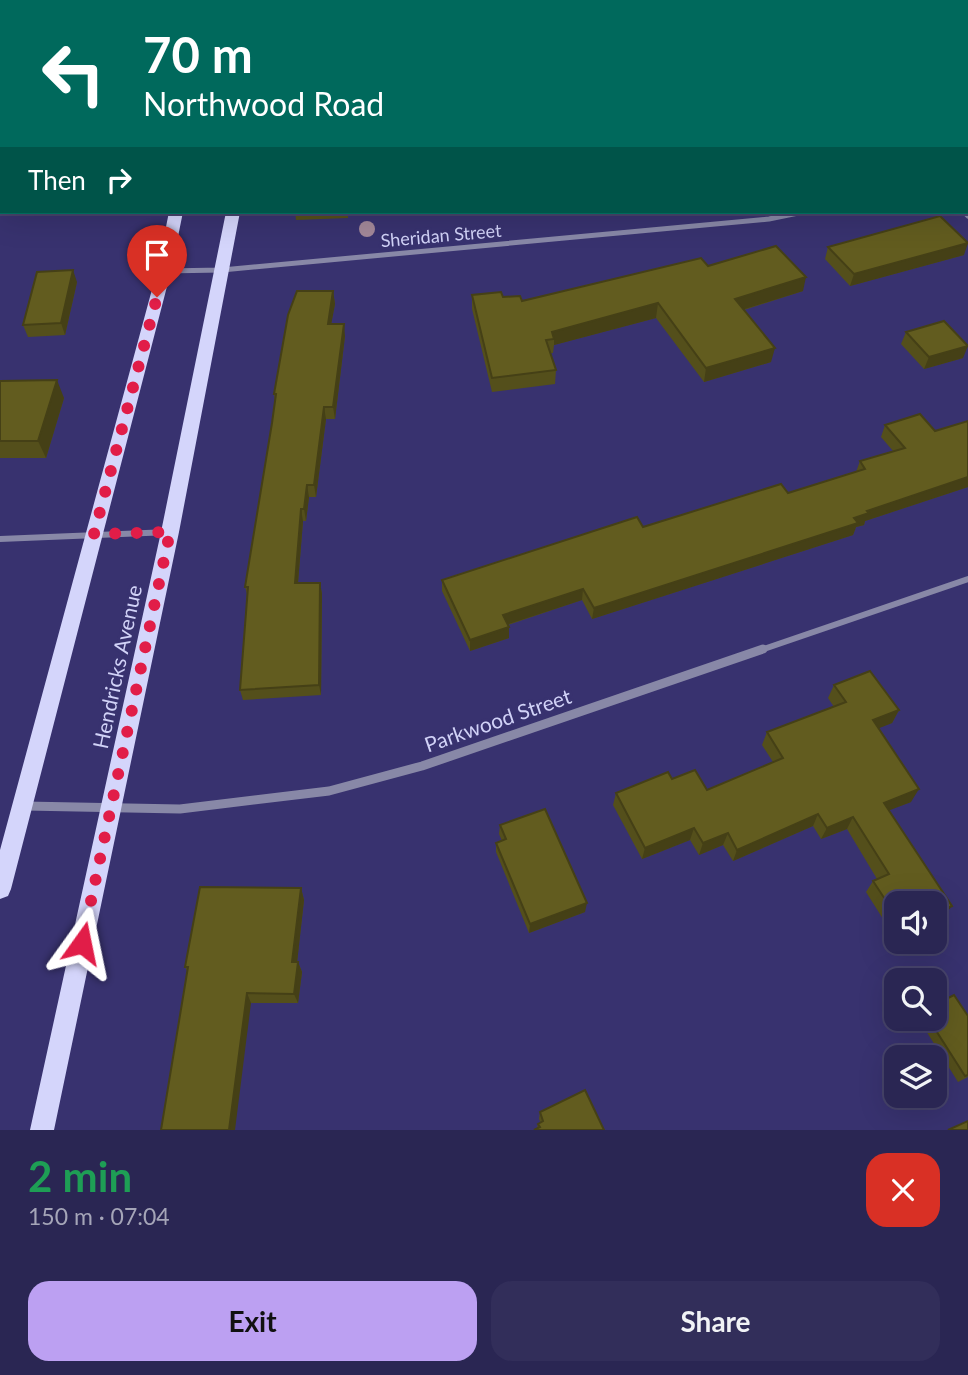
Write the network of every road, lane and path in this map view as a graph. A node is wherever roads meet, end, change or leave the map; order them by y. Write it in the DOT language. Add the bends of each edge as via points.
graph roads {
  1 [pos="177,214"];
  2 [pos="233,214"];
  3 [pos="793,214"];
  4 [pos="222,270"];
  5 [pos="163,271"];
  6 [pos="170,532"];
  7 [pos="94,534"];
  8 [pos="0,539"];
  9 [pos="968,579"];
  10 [pos="21,806"];
  11 [pos="111,809"];
  12 [pos="0,889"];
  13 [pos="42,1130"];
  1 -- 5 [label="main road"];
  2 -- 4 [label="main road, Hendricks Avenue"];
  3 -- 4 [label="street, Sheridan Street"];
  4 -- 5 [label="street, Sheridan Street"];
  4 -- 6 [label="main road, Hendricks Avenue"];
  5 -- 7 [label="main road"];
  6 -- 7 [label="street"];
  6 -- 11 [label="main road, Hendricks Avenue"];
  7 -- 8 [label="street"];
  7 -- 10 [label="main road"];
  9 -- 11 [label="street, Parkwood Street" via="422,766 329,792 180,809"];
  10 -- 11 [label="street, Parkwood Street"];
  10 -- 12 [label="main road"];
  11 -- 13 [label="main road, Hendricks Avenue"];
}
